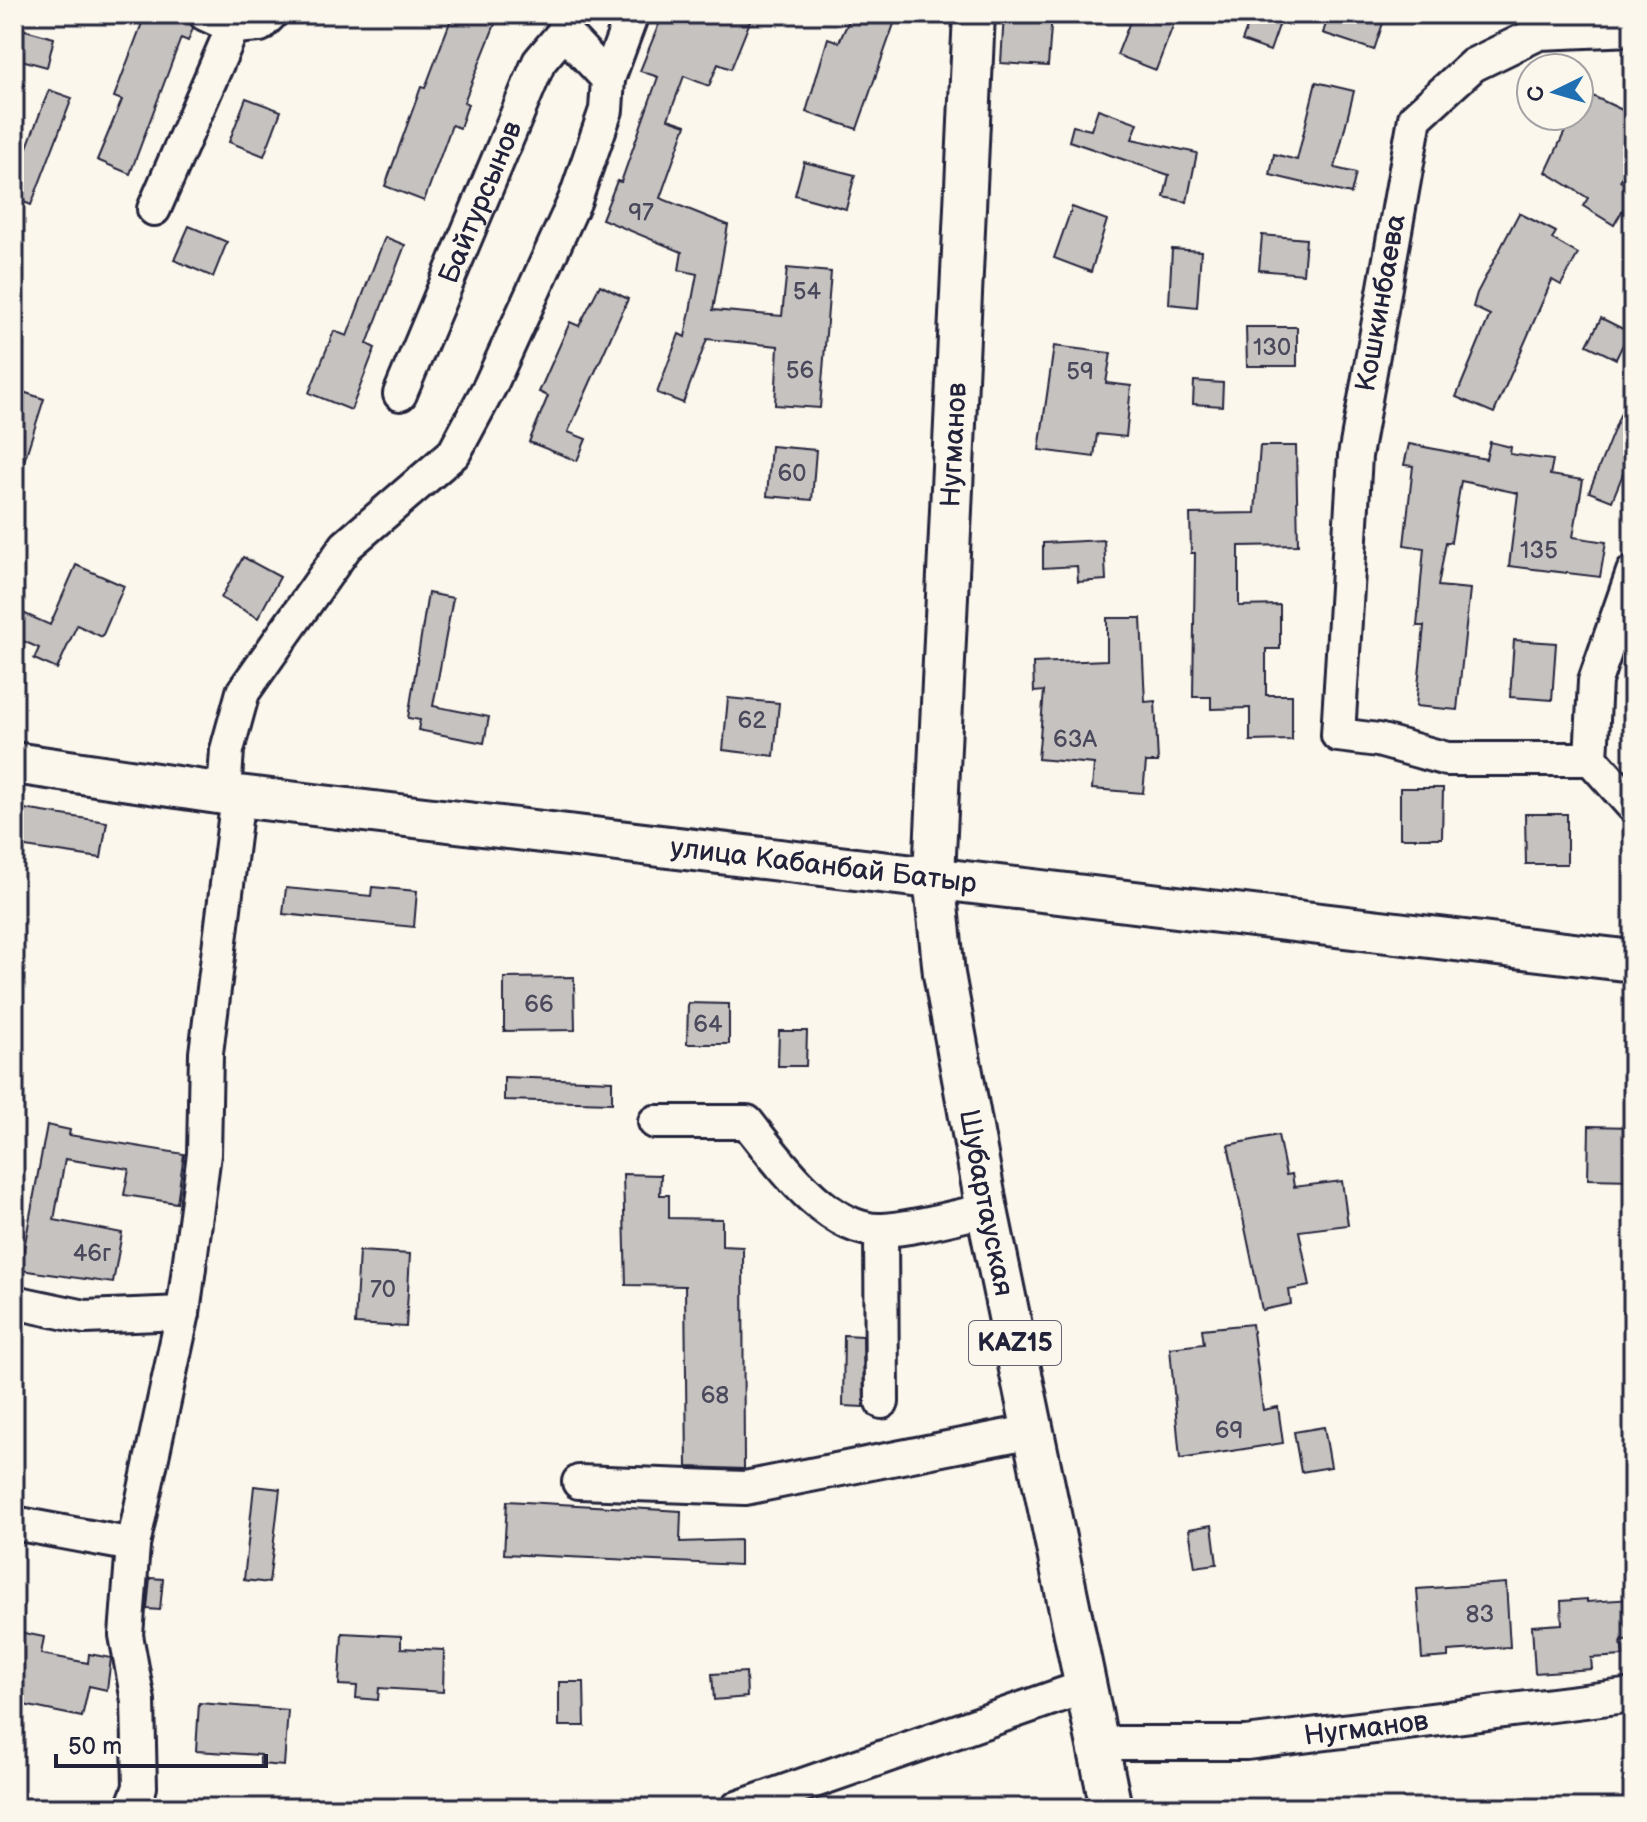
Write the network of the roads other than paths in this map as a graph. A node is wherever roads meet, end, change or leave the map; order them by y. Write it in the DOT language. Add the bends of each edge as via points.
graph roads {
  1 [pos="271,14"];
  2 [pos="632,14"];
  3 [pos="974,14"];
  4 [pos="219,21"];
  5 [pos="566,23"];
  6 [pos="1633,29"];
  7 [pos="608,79"];
  8 [pos="154,209"];
  9 [pos="400,394"];
  10 [pos="1633,572"];
  11 [pos="1591,759"];
  12 [pos="14,763"];
  13 [pos="231,795"];
  14 [pos="1633,806"];
  15 [pos="934,876"];
  16 [pos="1633,961"];
  17 [pos="655,1122"];
  18 [pos="987,1210"];
  19 [pos="881,1230"];
  20 [pos="14,1302"];
  21 [pos="183,1313"];
  22 [pos="882,1402"];
  23 [pos="1033,1431"];
  24 [pos="579,1482"];
  25 [pos="14,1523"];
  26 [pos="133,1545"];
  27 [pos="1087,1686"];
  28 [pos="1633,1695"];
  29 [pos="1097,1743"];
  30 [pos="132,1808"];
  31 [pos="737,1808"];
  32 [pos="1111,1808"];
  1 -- 4 [label="street" via="260,25"];
  2 -- 7 [label="street"];
  3 -- 15 [label="main road, Нугманов"];
  4 -- 8 [label="street"];
  5 -- 7 [label="street"];
  5 -- 9 [label="street, Байтурсынов" via="539,62"];
  6 -- 11 [label="street, Кошкинбаева" via="1539,33 1473,65 1415,118 1355,456 1338,735 1447,759"];
  7 -- 13 [label="street" via="606,110 575,200 491,384 454,453 346,546 243,692 227,750"];
  10 -- 11 [label="street" via="1595,681"];
  11 -- 14 [label="street"];
  12 -- 13 [label="main road, улица Кабанбай Батыр"];
  13 -- 15 [label="main road, улица Кабанбай Батыр"];
  13 -- 21 [label="street" via="206,1053 204,1154"];
  15 -- 16 [label="main road, улица Кабанбай Батыр"];
  15 -- 18 [label="main road, Шубартауская / KAZ15" via="944,974"];
  17 -- 19 [label="street" via="747,1122 791,1177 842,1221"];
  18 -- 19 [label="street"];
  18 -- 23 [label="main road, Шубартауская / KAZ15"];
  19 -- 22 [label="street"];
  20 -- 21 [label="street" via="85,1317"];
  21 -- 26 [label="street"];
  23 -- 24 [label="street" via="745,1488"];
  23 -- 27 [label="main road, Шубартауская / KAZ15"];
  25 -- 26 [label="street"];
  26 -- 30 [label="street" via="126,1635 138,1701 140,1787"];
  27 -- 29 [label="main road, Шубартауская / KAZ15"];
  27 -- 31 [label="street"];
  28 -- 29 [label="street, Нугманов" via="1246,1743"];
  29 -- 32 [label="main road, Шубартауская / KAZ15"];
}
